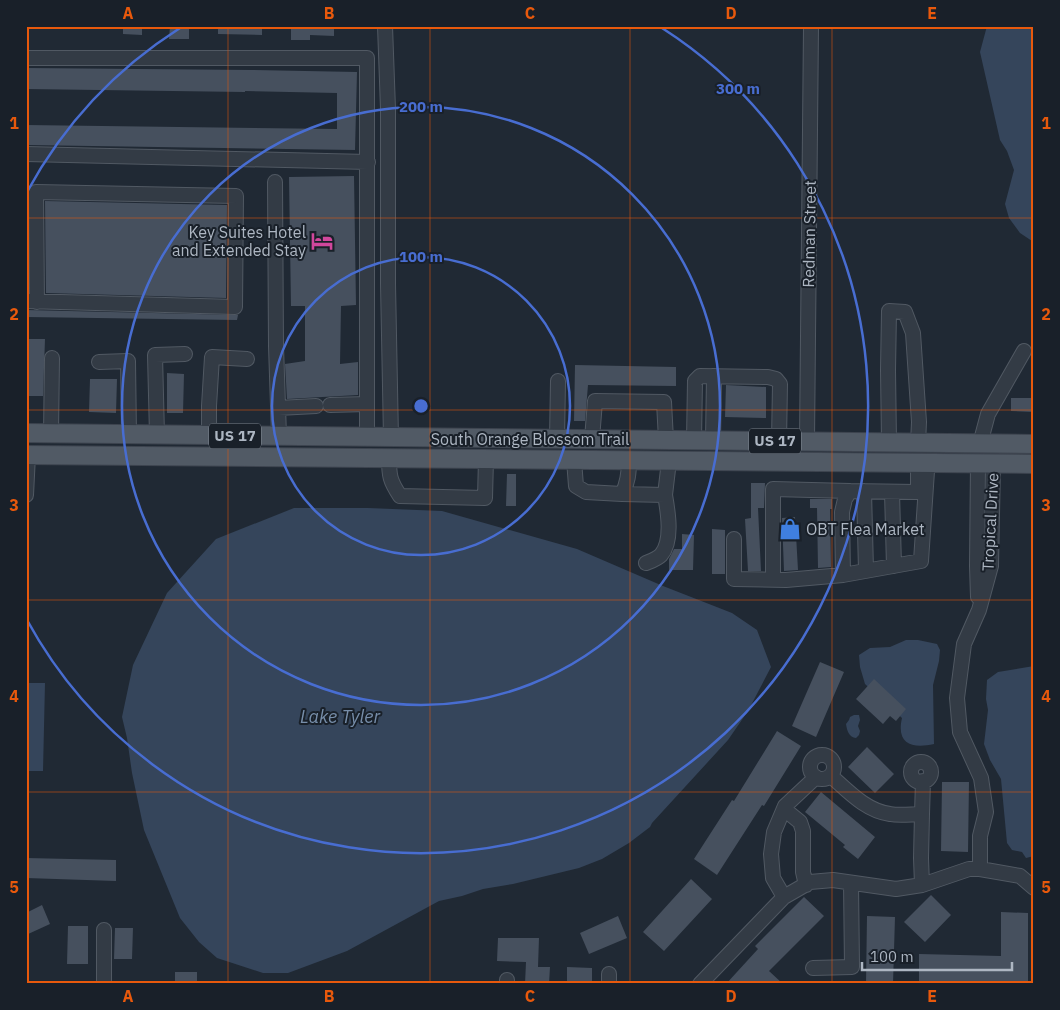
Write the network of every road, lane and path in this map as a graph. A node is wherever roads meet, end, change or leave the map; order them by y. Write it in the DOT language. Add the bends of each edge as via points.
graph roads {
  1 [pos="385,26"];
  2 [pos="811,26"];
  3 [pos="26,58"];
  4 [pos="26,154"];
  5 [pos="368,162"];
  6 [pos="275,182"];
  7 [pos="31,301"];
  8 [pos="1024,351"];
  9 [pos="185,354"];
  10 [pos="52,358"];
  11 [pos="247,359"];
  12 [pos="99,362"];
  13 [pos="714,376"];
  14 [pos="558,381"];
  15 [pos="367,404"];
  16 [pos="278,408"];
  17 [pos="26,433"];
  18 [pos="51,434"];
  19 [pos="129,434"];
  20 [pos="158,435"];
  21 [pos="209,436"];
  22 [pos="279,436"];
  23 [pos="366,437"];
  24 [pos="391,438"];
  25 [pos="432,438"];
  26 [pos="557,439"];
  27 [pos="592,439"];
  28 [pos="666,440"];
  29 [pos="694,440"];
  30 [pos="713,440"];
  31 [pos="779,441"];
  32 [pos="807,441"];
  33 [pos="889,442"];
  34 [pos="918,443"];
  35 [pos="980,444"];
  36 [pos="1016,444"];
  37 [pos="1034,444"];
  38 [pos="27,455"];
  39 [pos="326,457"];
  40 [pos="389,458"];
  41 [pos="486,459"];
  42 [pos="574,460"];
  43 [pos="629,460"];
  44 [pos="669,461"];
  45 [pos="769,462"];
  46 [pos="923,463"];
  47 [pos="985,463"];
  48 [pos="1034,464"];
  49 [pos="857,491"];
  50 [pos="892,492"];
  51 [pos="622,494"];
  52 [pos="26,495"];
  53 [pos="665,495"];
  54 [pos="734,539"];
  55 [pos="646,562"];
  56 [pos="894,566"];
  57 [pos="866,570"];
  58 [pos="843,575"];
  59 [pos="773,579"];
  60 [pos="831,776"];
  61 [pos="816,777"];
  62 [pos="923,781"];
  63 [pos="784,809"];
  64 [pos="922,814"];
  65 [pos="980,869"];
  66 [pos="852,883"];
  67 [pos="922,884"];
  68 [pos="806,885"];
  69 [pos="1034,888"];
  70 [pos="784,897"];
  71 [pos="104,930"];
  72 [pos="812,968"];
  73 [pos="104,984"];
  74 [pos="700,984"];
  1 -- 24 [label="street"];
  2 -- 32 [label="street, Redman Street"];
  3 -- 5 [label="street" via="367,58"];
  4 -- 5 [label="street"];
  5 -- 15 [label="street"];
  6 -- 16 [label="street"];
  7 -- 7 [label="street" via="36,192 236,196 234,307"];
  8 -- 35 [label="street" via="988,414"];
  9 -- 20 [label="street" via="155,355"];
  10 -- 18 [label="street"];
  11 -- 21 [label="street" via="212,357"];
  12 -- 19 [label="street" via="128,361"];
  13 -- 29 [label="street" via="700,376 695,381"];
  13 -- 30 [label="street"];
  13 -- 31 [label="street" via="768,376 776,379 780,384"];
  14 -- 26 [label="street"];
  15 -- 16 [label="street"];
  15 -- 23 [label="street"];
  16 -- 22 [label="street"];
  17 -- 18 [label="main road, South Orange Blossom Trail / US 17"];
  18 -- 19 [label="main road, South Orange Blossom Trail / US 17"];
  19 -- 20 [label="main road, South Orange Blossom Trail / US 17"];
  20 -- 21 [label="main road, South Orange Blossom Trail / US 17"];
  21 -- 22 [label="main road, South Orange Blossom Trail / US 17"];
  22 -- 23 [label="main road, South Orange Blossom Trail / US 17"];
  23 -- 24 [label="main road, South Orange Blossom Trail / US 17"];
  23 -- 39 [label="main road" via="359,447 349,452"];
  24 -- 25 [label="main road, South Orange Blossom Trail / US 17"];
  25 -- 26 [label="main road, South Orange Blossom Trail / US 17"];
  25 -- 40 [label="main road" via="406,444 394,450"];
  26 -- 27 [label="main road, South Orange Blossom Trail / US 17"];
  27 -- 28 [label="main road, South Orange Blossom Trail / US 17"];
  27 -- 28 [label="street" via="595,401 664,402"];
  28 -- 29 [label="main road, South Orange Blossom Trail / US 17"];
  29 -- 30 [label="main road, South Orange Blossom Trail / US 17"];
  30 -- 31 [label="main road, South Orange Blossom Trail / US 17"];
  31 -- 32 [label="main road, South Orange Blossom Trail / US 17"];
  32 -- 33 [label="main road, South Orange Blossom Trail / US 17"];
  32 -- 45 [label="main road" via="790,456"];
  33 -- 34 [label="main road, South Orange Blossom Trail / US 17"];
  33 -- 34 [label="street" via="889,311 905,312 913,333"];
  34 -- 35 [label="main road, South Orange Blossom Trail / US 17"];
  35 -- 36 [label="main road, South Orange Blossom Trail / US 17"];
  36 -- 37 [label="main road, South Orange Blossom Trail / US 17"];
  36 -- 47 [label="main road" via="994,448 984,454"];
  38 -- 39 [label="main road, South Orange Blossom Trail / US 17"];
  38 -- 52 [label="street"];
  39 -- 40 [label="main road, South Orange Blossom Trail / US 17"];
  40 -- 41 [label="main road, South Orange Blossom Trail / US 17"];
  40 -- 41 [label="street" via="392,483 400,496 485,498"];
  41 -- 42 [label="main road, South Orange Blossom Trail / US 17"];
  42 -- 43 [label="main road, South Orange Blossom Trail / US 17"];
  42 -- 51 [label="street" via="576,486 586,492"];
  43 -- 44 [label="main road, South Orange Blossom Trail / US 17"];
  43 -- 51 [label="street" via="627,486"];
  44 -- 45 [label="main road, South Orange Blossom Trail / US 17"];
  44 -- 53 [label="street"];
  45 -- 46 [label="main road, South Orange Blossom Trail / US 17"];
  46 -- 47 [label="main road, South Orange Blossom Trail / US 17"];
  46 -- 50 [label="street" via="918,471 916,492"];
  46 -- 56 [label="street" via="926,474 922,561"];
  47 -- 48 [label="main road, South Orange Blossom Trail / US 17"];
  47 -- 65 [label="street, Tropical Drive" via="977,566 979,610 964,644 957,698 960,732 981,778 986,812 980,836"];
  49 -- 50 [label="street"];
  49 -- 57 [label="street"];
  49 -- 58 [label="street" via="845,499 842,512"];
  49 -- 59 [label="street" via="773,489"];
  50 -- 56 [label="street"];
  51 -- 53 [label="street"];
  53 -- 55 [label="street" via="668,537 661,555"];
  54 -- 59 [label="street" via="734,579"];
  56 -- 57 [label="street"];
  57 -- 58 [label="street"];
  58 -- 59 [label="street"];
  60 -- 61 [label="street" via="824,779"];
  60 -- 61 [label="street" via="834,764 829,756 820,754 810,764"];
  60 -- 64 [label="street" via="859,801 875,809 890,814"];
  61 -- 63 [label="street"];
  62 -- 64 [label="street"];
  63 -- 68 [label="street" via="800,822 803,831"];
  63 -- 70 [label="street" via="774,832 771,854 773,878"];
  64 -- 67 [label="street"];
  65 -- 67 [label="street" via="969,869"];
  65 -- 69 [label="street" via="1020,876"];
  66 -- 67 [label="street" via="896,889"];
  66 -- 68 [label="street" via="833,880"];
  66 -- 72 [label="street" via="852,967"];
  68 -- 70 [label="street"];
  70 -- 74 [label="street"];
  71 -- 73 [label="street"];
}
